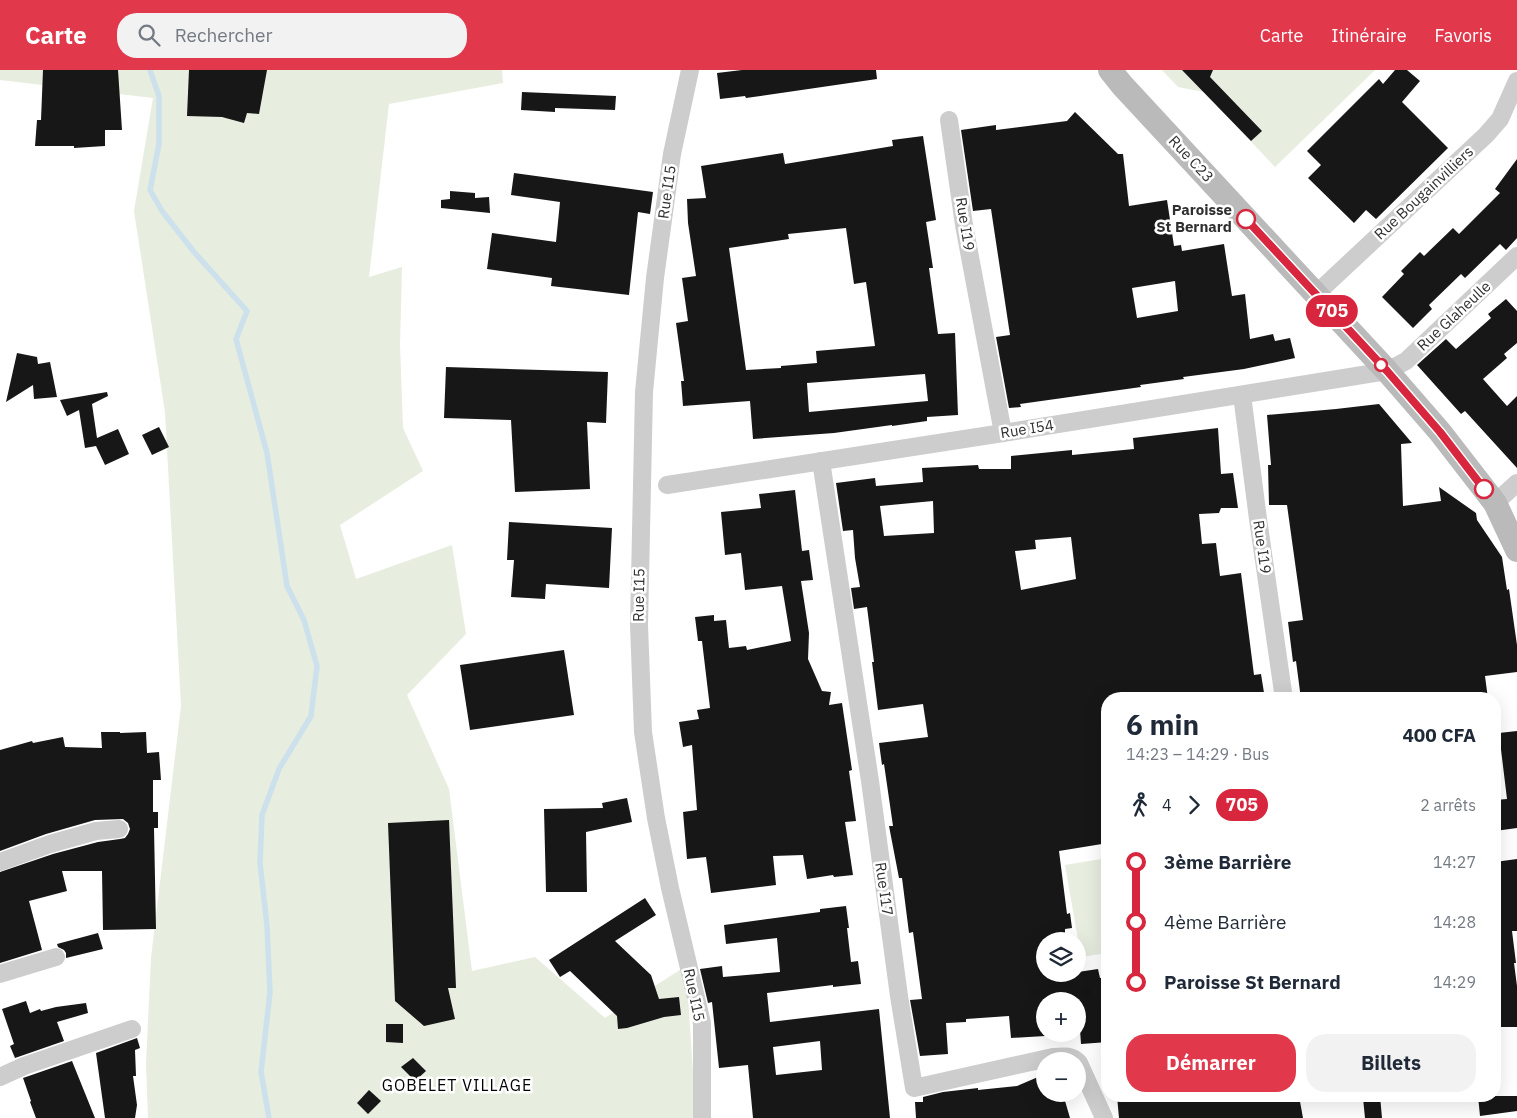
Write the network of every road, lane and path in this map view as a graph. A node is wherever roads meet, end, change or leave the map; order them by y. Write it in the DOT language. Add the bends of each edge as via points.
graph roads {
  1 [pos="690,70"];
  2 [pos="1110,70"];
  3 [pos="1517,81"];
  4 [pos="949,120"];
  5 [pos="1517,256"];
  6 [pos="1316,294"];
  7 [pos="1387,371"];
  8 [pos="1242,395"];
  9 [pos="1003,433"];
  10 [pos="821,461"];
  11 [pos="1517,483"];
  12 [pos="667,485"];
  13 [pos="1495,503"];
  14 [pos="1517,550"];
  15 [pos="1283,692"];
  16 [pos="119,829"];
  17 [pos="0,862"];
  18 [pos="56,957"];
  19 [pos="0,974"];
  20 [pos="132,1030"];
  21 [pos="0,1077"];
  22 [pos="702,1118"];
  23 [pos="1104,1118"];
  1 -- 22 [label="street, Rue I15" via="672,154 654,278 644,392 638,625 643,732 656,818 702,1023"];
  2 -- 6 [label="street, Rue C23"];
  3 -- 6 [label="street, Rue Bougainvilliers" via="1500,119 1486,135"];
  4 -- 9 [label="street, Rue I19" via="964,225"];
  5 -- 7 [label="street, Rue Glaheulle" via="1406,361"];
  6 -- 7 [label="street, Rue C23"];
  7 -- 8 [label="street, Rue I54"];
  7 -- 13 [label="street, Rue C23"];
  8 -- 9 [label="street, Rue I54"];
  8 -- 15 [label="street, Rue I19"];
  9 -- 10 [label="street, Rue I54"];
  10 -- 12 [label="street, Rue I54"];
  10 -- 23 [label="street, Rue I17" via="914,1088 1053,1056 1068,1056 1079,1063"];
  11 -- 13 [label="street"];
  13 -- 14 [label="street, Rue C23"];
  16 -- 17 [label="street" via="96,831"];
  18 -- 19 [label="street"];
  20 -- 21 [label="street"];
}
